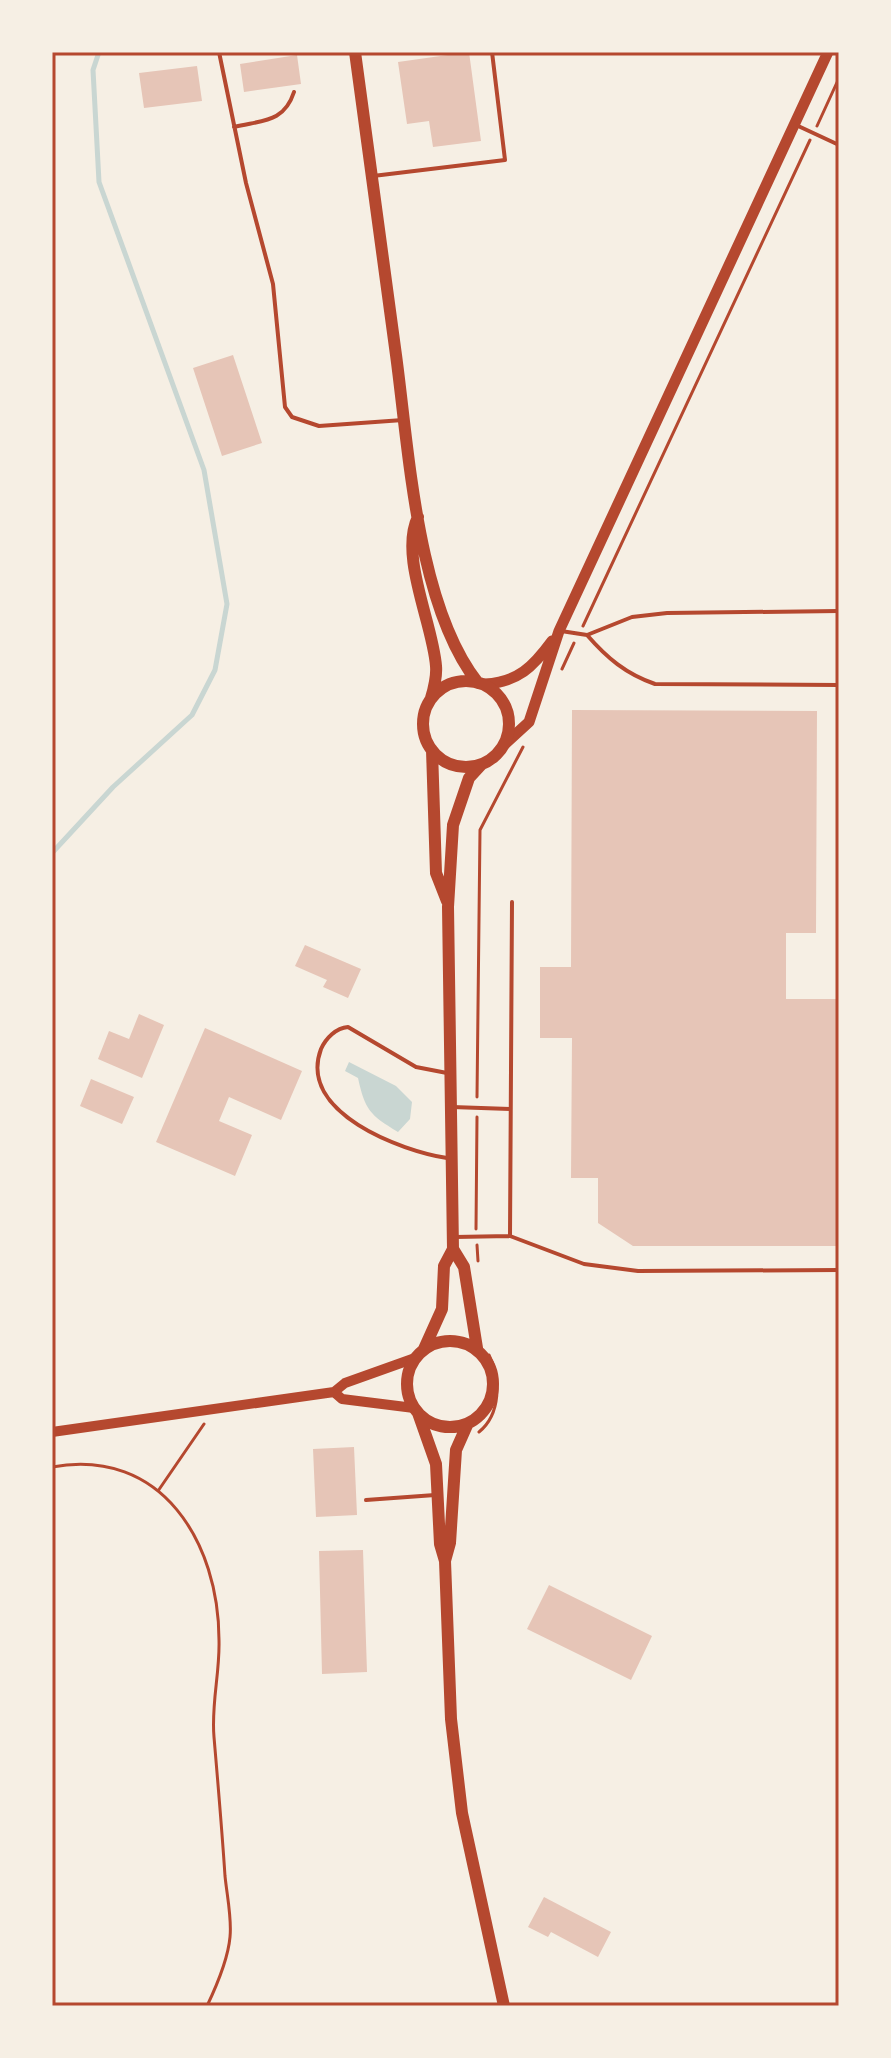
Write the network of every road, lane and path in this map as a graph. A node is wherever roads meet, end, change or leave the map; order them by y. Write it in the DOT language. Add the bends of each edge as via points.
graph roads {
  1 [pos="219,52"];
  2 [pos="355,52"];
  3 [pos="492,52"];
  4 [pos="828,52"];
  5 [pos="839,78"];
  6 [pos="294,92"];
  7 [pos="794,124"];
  8 [pos="234,127"];
  9 [pos="813,133"];
  10 [pos="839,145"];
  11 [pos="372,177"];
  12 [pos="405,420"];
  13 [pos="418,517"];
  14 [pos="839,611"];
  15 [pos="559,631"];
  16 [pos="579,633"];
  17 [pos="587,635"];
  18 [pos="556,681"];
  19 [pos="481,684"];
  20 [pos="839,685"];
  21 [pos="431,700"];
  22 [pos="505,744"];
  23 [pos="523,747"];
  24 [pos="432,750"];
  25 [pos="481,765"];
  26 [pos="512,902"];
  27 [pos="448,907"];
  28 [pos="450,1073"];
  29 [pos="449,1107"];
  30 [pos="477,1108"];
  31 [pos="510,1109"];
  32 [pos="449,1159"];
  33 [pos="510,1236"];
  34 [pos="476,1237"];
  35 [pos="453,1244"];
  36 [pos="478,1268"];
  37 [pos="839,1270"];
  38 [pos="480,1347"];
  39 [pos="420,1354"];
  40 [pos="334,1392"];
  41 [pos="416,1411"];
  42 [pos="468,1423"];
  43 [pos="204,1424"];
  44 [pos="52,1432"];
  45 [pos="456,1450"];
  46 [pos="52,1467"];
  47 [pos="158,1491"];
  48 [pos="438,1495"];
  49 [pos="366,1500"];
  50 [pos="445,1561"];
  51 [pos="207,2006"];
  52 [pos="504,2006"];
  1 -- 8 [label="lane"];
  2 -- 11 [label="main road"];
  3 -- 11 [label="lane" via="505,160"];
  4 -- 7 [label="main road"];
  5 -- 9 [label="path"];
  6 -- 8 [label="lane" via="281,116"];
  7 -- 9 [label="lane"];
  7 -- 15 [label="main road"];
  8 -- 12 [label="lane" via="273,284 285,407 292,417 319,426"];
  9 -- 10 [label="lane"];
  9 -- 16 [label="path"];
  11 -- 12 [label="main road"];
  12 -- 13 [label="main road"];
  13 -- 19 [label="main road" via="446,625 459,658"];
  13 -- 21 [label="main road" via="412,530 417,581 436,666"];
  14 -- 17 [label="lane" via="667,613 632,617"];
  15 -- 16 [label="lane"];
  15 -- 19 [label="main road" via="523,675"];
  15 -- 22 [label="main road" via="529,722"];
  16 -- 17 [label="lane"];
  16 -- 18 [label="path"];
  17 -- 20 [label="lane" via="607,658 655,684"];
  19 -- 21 [label="main road" via="458,681"];
  19 -- 22 [label="main road" via="505,703"];
  21 -- 24 [label="main road" via="423,720"];
  22 -- 25 [label="main road"];
  23 -- 30 [label="path" via="480,830"];
  24 -- 25 [label="main road" via="454,766"];
  24 -- 27 [label="main road" via="436,873"];
  25 -- 27 [label="main road" via="469,778 453,825"];
  26 -- 31 [label="lane"];
  27 -- 28 [label="main road"];
  28 -- 29 [label="main road"];
  28 -- 32 [label="lane" via="416,1067 348,1027 330,1036 319,1057 322,1082 346,1119 398,1145"];
  29 -- 30 [label="lane"];
  29 -- 32 [label="main road"];
  30 -- 31 [label="lane"];
  30 -- 34 [label="path"];
  31 -- 33 [label="lane"];
  32 -- 35 [label="main road"];
  33 -- 34 [label="lane"];
  33 -- 37 [label="lane" via="584,1264 638,1271"];
  34 -- 35 [label="lane"];
  34 -- 36 [label="path"];
  35 -- 38 [label="main road" via="464,1267"];
  35 -- 39 [label="main road" via="444,1266 442,1309"];
  38 -- 39 [label="main road" via="451,1341"];
  38 -- 42 [label="main road" via="492,1390 484,1409"];
  38 -- 45 [label="path" via="496,1369 497,1399 488,1425"];
  39 -- 40 [label="street"];
  39 -- 41 [label="main road" via="407,1388"];
  40 -- 41 [label="street" via="342,1399"];
  40 -- 44 [label="street"];
  41 -- 42 [label="main road" via="438,1425"];
  41 -- 48 [label="main road" via="436,1464"];
  42 -- 45 [label="main road"];
  43 -- 47 [label="path"];
  45 -- 50 [label="main road"];
  46 -- 47 [label="path" via="100,1466"];
  47 -- 51 [label="path" via="195,1531 217,1615 212,1709 230,1937"];
  48 -- 49 [label="lane"];
  48 -- 50 [label="main road"];
  50 -- 52 [label="main road" via="451,1719 462,1813"];
}
